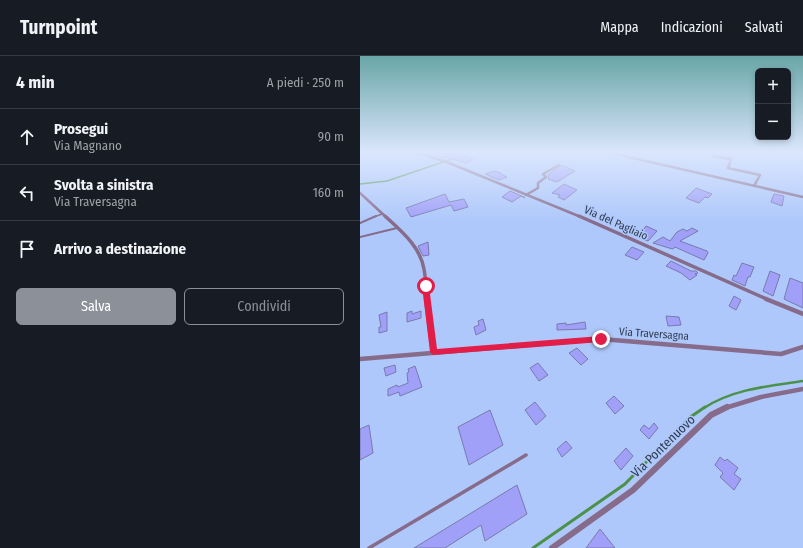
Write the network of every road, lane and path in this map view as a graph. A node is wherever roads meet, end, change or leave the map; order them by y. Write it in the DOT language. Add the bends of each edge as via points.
graph roads {
  1 [pos="479,176"];
  2 [pos="544,176"];
  3 [pos="710,176"];
  4 [pos="759,176"];
  5 [pos="754,186"];
  6 [pos="360,193"];
  7 [pos="526,195"];
  8 [pos="803,198"];
  9 [pos="382,214"];
  10 [pos="360,223"];
  11 [pos="397,228"];
  12 [pos="360,237"];
  13 [pos="803,314"];
  14 [pos="803,347"];
  15 [pos="433,352"];
  16 [pos="360,359"];
  17 [pos="803,389"];
  18 [pos="526,455"];
  19 [pos="369,548"];
  20 [pos="552,548"];
  1 -- 7 [label="street, Via del Pagliaio"];
  2 -- 7 [label="street" via="545,178 538,183 538,188"];
  3 -- 5 [label="street"];
  4 -- 5 [label="street"];
  5 -- 8 [label="street"];
  6 -- 9 [label="street"];
  7 -- 13 [label="street, Via del Pagliaio"];
  9 -- 10 [label="lane"];
  9 -- 11 [label="street"];
  11 -- 12 [label="lane"];
  11 -- 15 [label="street" via="409,239 424,269"];
  14 -- 15 [label="street, Via Traversagna" via="781,354 601,339"];
  15 -- 16 [label="street, Via Traversagna"];
  17 -- 20 [label="street, Via Pontenuovo" via="732,405 711,415 633,490"];
  18 -- 19 [label="lane"];
}
